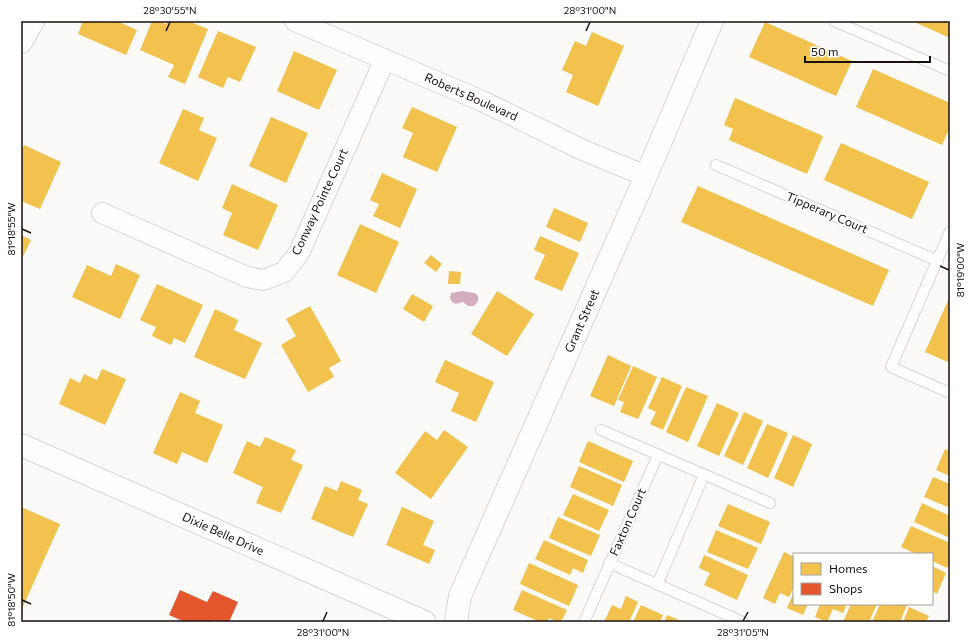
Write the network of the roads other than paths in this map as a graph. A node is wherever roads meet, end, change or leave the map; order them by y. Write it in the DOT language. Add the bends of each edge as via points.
graph roads {
  1 [pos="33,21"];
  2 [pos="295,21"];
  3 [pos="712,21"];
  4 [pos="834,21"];
  5 [pos="21,42"];
  6 [pos="385,59"];
  7 [pos="950,71"];
  8 [pos="716,165"];
  9 [pos="646,176"];
  10 [pos="102,213"];
  11 [pos="950,231"];
  12 [pos="938,261"];
  13 [pos="950,393"];
  14 [pos="601,430"];
  15 [pos="21,445"];
  16 [pos="658,455"];
  17 [pos="704,475"];
  18 [pos="770,503"];
  19 [pos="609,563"];
  20 [pos="657,584"];
  21 [pos="425,622"];
  22 [pos="456,622"];
  23 [pos="584,622"];
  24 [pos="743,622"];
  1 -- 5 [label="street"];
  2 -- 6 [label="street, Roberts Boulevard"];
  3 -- 9 [label="street, Grant Street"];
  4 -- 7 [label="lane"];
  6 -- 9 [label="street, Roberts Boulevard"];
  6 -- 10 [label="street, Conway Pointe Court" via="299,253 284,272 263,280 247,277"];
  8 -- 12 [label="lane, Tipperary Court"];
  9 -- 22 [label="street, Grant Street" via="460,596"];
  11 -- 12 [label="lane"];
  12 -- 13 [label="lane" via="891,367"];
  14 -- 16 [label="lane"];
  15 -- 21 [label="street, Dixie Belle Drive"];
  16 -- 17 [label="lane"];
  16 -- 19 [label="lane, Faxton Court"];
  17 -- 18 [label="lane"];
  17 -- 20 [label="lane"];
  19 -- 20 [label="lane, Faxton Court"];
  19 -- 23 [label="lane"];
  20 -- 24 [label="lane, Faxton Court"];
}
